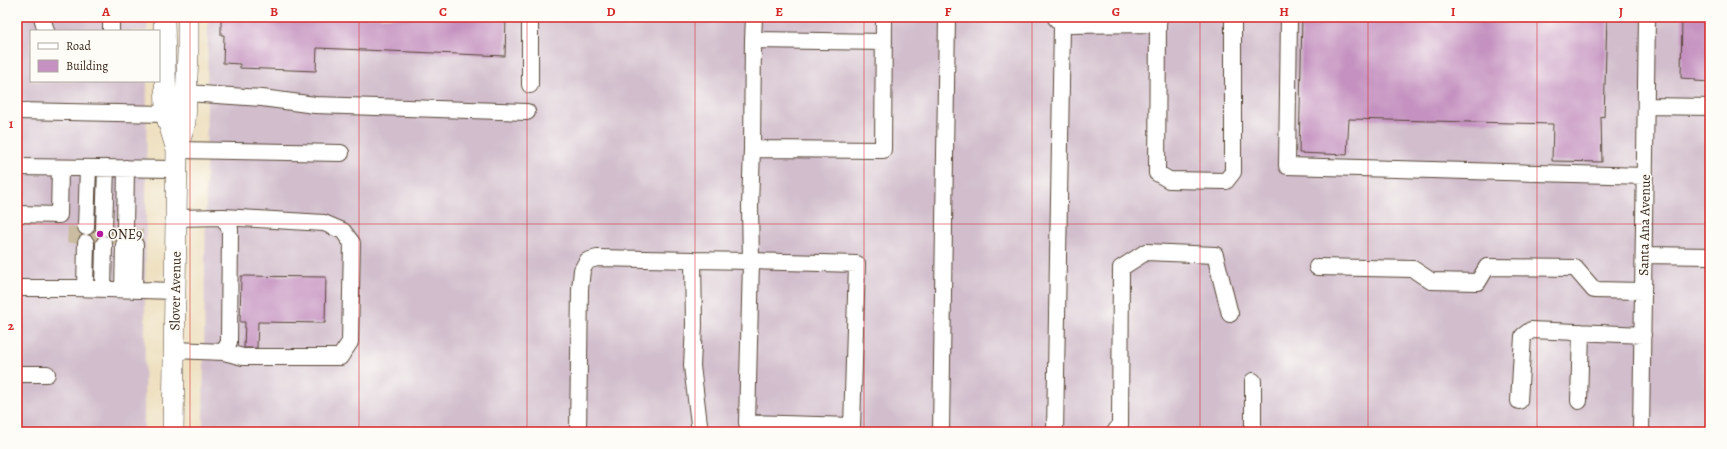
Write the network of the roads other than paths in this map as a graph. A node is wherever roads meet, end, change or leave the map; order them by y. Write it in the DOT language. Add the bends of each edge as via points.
graph roads {
  1 [pos="42,17"];
  2 [pos="111,17"];
  3 [pos="164,17"];
  4 [pos="188,17"];
  5 [pos="530,17"];
  6 [pos="754,17"];
  7 [pos="884,17"];
  8 [pos="947,17"];
  9 [pos="1233,17"];
  10 [pos="1288,17"];
  11 [pos="1647,17"];
  12 [pos="1158,20"];
  13 [pos="1058,21"];
  14 [pos="46,30"];
  15 [pos="111,30"];
  16 [pos="753,40"];
  17 [pos="884,42"];
  18 [pos="162,79"];
  19 [pos="530,85"];
  20 [pos="187,93"];
  21 [pos="1646,106"];
  22 [pos="1710,107"];
  23 [pos="17,110"];
  24 [pos="527,112"];
  25 [pos="166,114"];
  26 [pos="752,150"];
  27 [pos="341,153"];
  28 [pos="177,159"];
  29 [pos="17,167"];
  30 [pos="60,168"];
  31 [pos="106,168"];
  32 [pos="1645,176"];
  33 [pos="17,214"];
  34 [pos="223,217"];
  35 [pos="176,218"];
  36 [pos="105,228"];
  37 [pos="105,244"];
  38 [pos="1644,256"];
  39 [pos="1710,256"];
  40 [pos="693,260"];
  41 [pos="751,261"];
  42 [pos="1317,267"];
  43 [pos="17,288"];
  44 [pos="104,288"];
  45 [pos="175,290"];
  46 [pos="1643,291"];
  47 [pos="1230,314"];
  48 [pos="1581,332"];
  49 [pos="1643,335"];
  50 [pos="174,350"];
  51 [pos="224,352"];
  52 [pos="17,374"];
  53 [pos="47,374"];
  54 [pos="1253,381"];
  55 [pos="1519,401"];
  56 [pos="1579,401"];
  57 [pos="173,432"];
  58 [pos="578,432"];
  59 [pos="700,432"];
  60 [pos="941,432"];
  61 [pos="1055,432"];
  62 [pos="1115,432"];
  63 [pos="1253,432"];
  64 [pos="1641,432"];
  1 -- 14 [label="street"];
  2 -- 15 [label="street"];
  3 -- 18 [label="main road, Slover Avenue"];
  4 -- 20 [label="main road, Slover Avenue"];
  5 -- 19 [label="street"];
  6 -- 16 [label="street"];
  7 -- 17 [label="street"];
  8 -- 60 [label="street"];
  9 -- 12 [label="street" via="1233,172 1226,181 1169,180 1157,173"];
  10 -- 32 [label="street" via="1287,166"];
  11 -- 21 [label="street, Santa Ana Avenue"];
  12 -- 13 [label="street"];
  13 -- 61 [label="street"];
  16 -- 17 [label="street"];
  16 -- 26 [label="street"];
  17 -- 26 [label="street" via="883,150"];
  18 -- 25 [label="main road, Slover Avenue"];
  20 -- 24 [label="street" via="262,98 315,105"];
  20 -- 28 [label="main road, Slover Avenue" via="185,122"];
  21 -- 22 [label="street"];
  21 -- 32 [label="street, Santa Ana Avenue"];
  23 -- 25 [label="street"];
  25 -- 28 [label="main road, Slover Avenue"];
  26 -- 41 [label="street"];
  27 -- 28 [label="street"];
  28 -- 31 [label="street"];
  28 -- 35 [label="main road, Slover Avenue"];
  29 -- 30 [label="street"];
  30 -- 31 [label="street"];
  30 -- 33 [label="street" via="59,215"];
  31 -- 36 [label="street"];
  31 -- 36 [label="street"];
  31 -- 36 [label="street"];
  32 -- 38 [label="street, Santa Ana Avenue"];
  34 -- 35 [label="street"];
  34 -- 51 [label="street" via="230,229 229,342"];
  34 -- 51 [label="street" via="324,223 343,231 352,243 350,342 340,358 243,357"];
  35 -- 45 [label="main road, Slover Avenue"];
  37 -- 44 [label="street"];
  37 -- 44 [label="street"];
  37 -- 44 [label="street"];
  38 -- 39 [label="street"];
  38 -- 46 [label="street, Santa Ana Avenue"];
  40 -- 41 [label="street"];
  40 -- 58 [label="street" via="597,258 587,261 582,270 580,289"];
  40 -- 59 [label="street" via="692,366"];
  41 -- 41 [label="street" via="857,264 852,426 747,423"];
  42 -- 46 [label="street" via="1413,269 1431,281 1478,282 1487,267 1575,268 1594,290"];
  43 -- 44 [label="street"];
  44 -- 45 [label="street"];
  45 -- 50 [label="main road, Slover Avenue"];
  46 -- 49 [label="street, Santa Ana Avenue"];
  47 -- 62 [label="street" via="1215,255 1146,252 1120,268 1120,425"];
  48 -- 49 [label="street"];
  48 -- 55 [label="street" via="1531,330 1523,336"];
  48 -- 56 [label="street"];
  49 -- 64 [label="street, Santa Ana Avenue"];
  50 -- 51 [label="street"];
  50 -- 57 [label="main road, Slover Avenue"];
  52 -- 53 [label="street"];
  54 -- 63 [label="street"];
}
